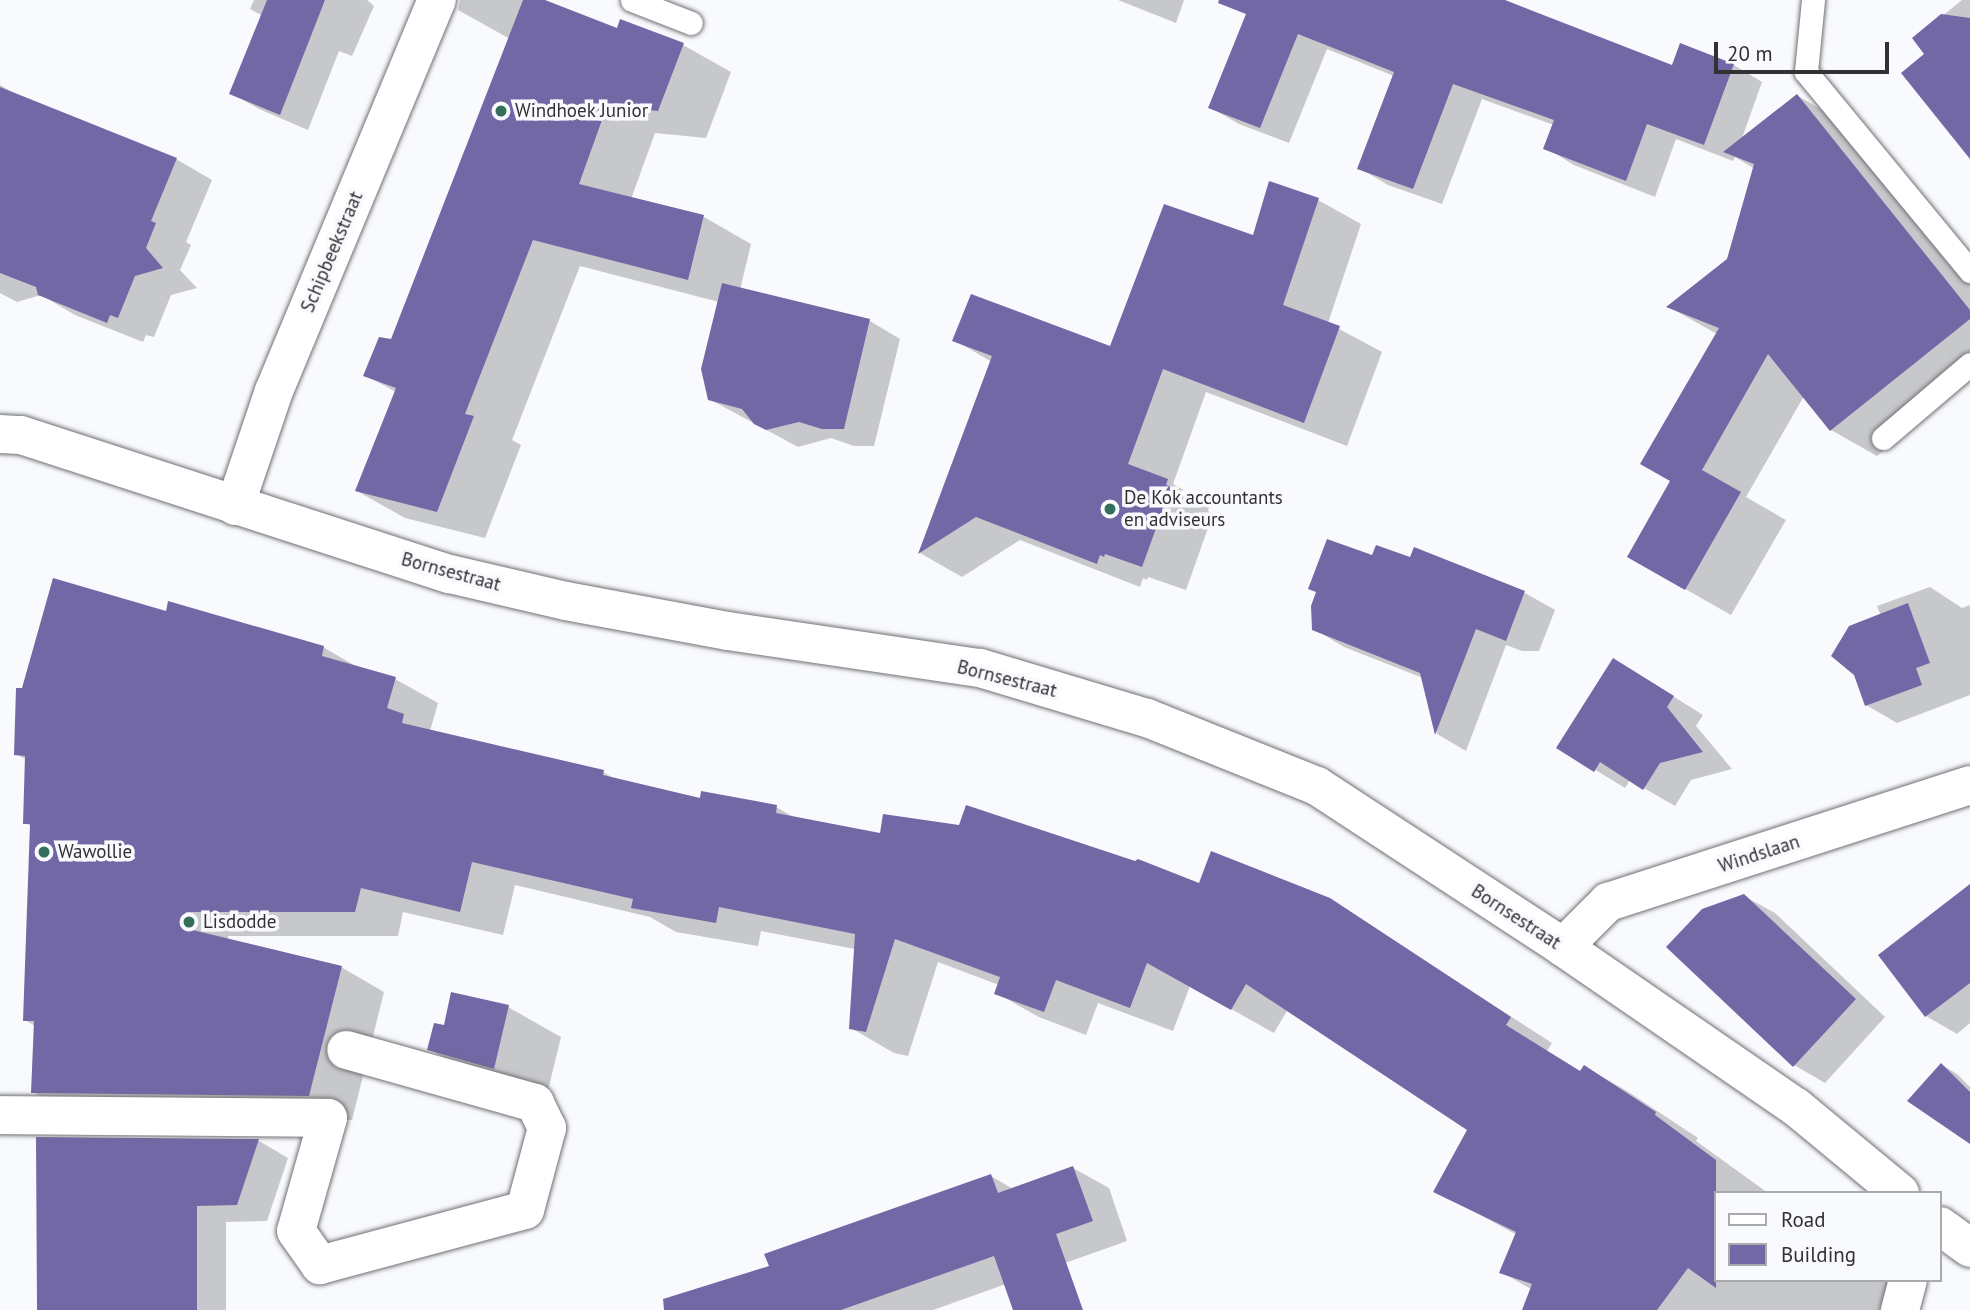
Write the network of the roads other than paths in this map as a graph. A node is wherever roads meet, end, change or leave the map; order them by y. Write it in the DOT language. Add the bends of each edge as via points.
graph roads {
  1 [pos="437,0"];
  2 [pos="632,0"];
  3 [pos="1813,0"];
  4 [pos="691,23"];
  5 [pos="1970,271"];
  6 [pos="1970,364"];
  7 [pos="0,434"];
  8 [pos="1882,438"];
  9 [pos="235,506"];
  10 [pos="1970,785"];
  11 [pos="1563,947"];
  12 [pos="345,1050"];
  13 [pos="0,1115"];
  14 [pos="1897,1191"];
  15 [pos="1942,1227"];
  16 [pos="1970,1248"];
  17 [pos="1908,1282"];
  18 [pos="1900,1310"];
  1 -- 9 [label="street, Schipbeekstraat" via="274,391"];
  2 -- 4 [label="lane"];
  3 -- 5 [label="lane" via="1806,72"];
  6 -- 8 [label="lane"];
  7 -- 9 [label="street, Bornsestraat" via="21,435"];
  9 -- 11 [label="street, Bornsestraat" via="450,574 566,601 728,631 980,668 1147,718 1317,786"];
  10 -- 11 [label="street, Windslaan" via="1608,902"];
  11 -- 14 [label="street, Bornsestraat" via="1796,1107"];
  12 -- 13 [label="street" via="535,1104 547,1128 525,1210 320,1265 296,1231 328,1118"];
  15 -- 16 [label="street"];
  17 -- 18 [label="street"];
}
